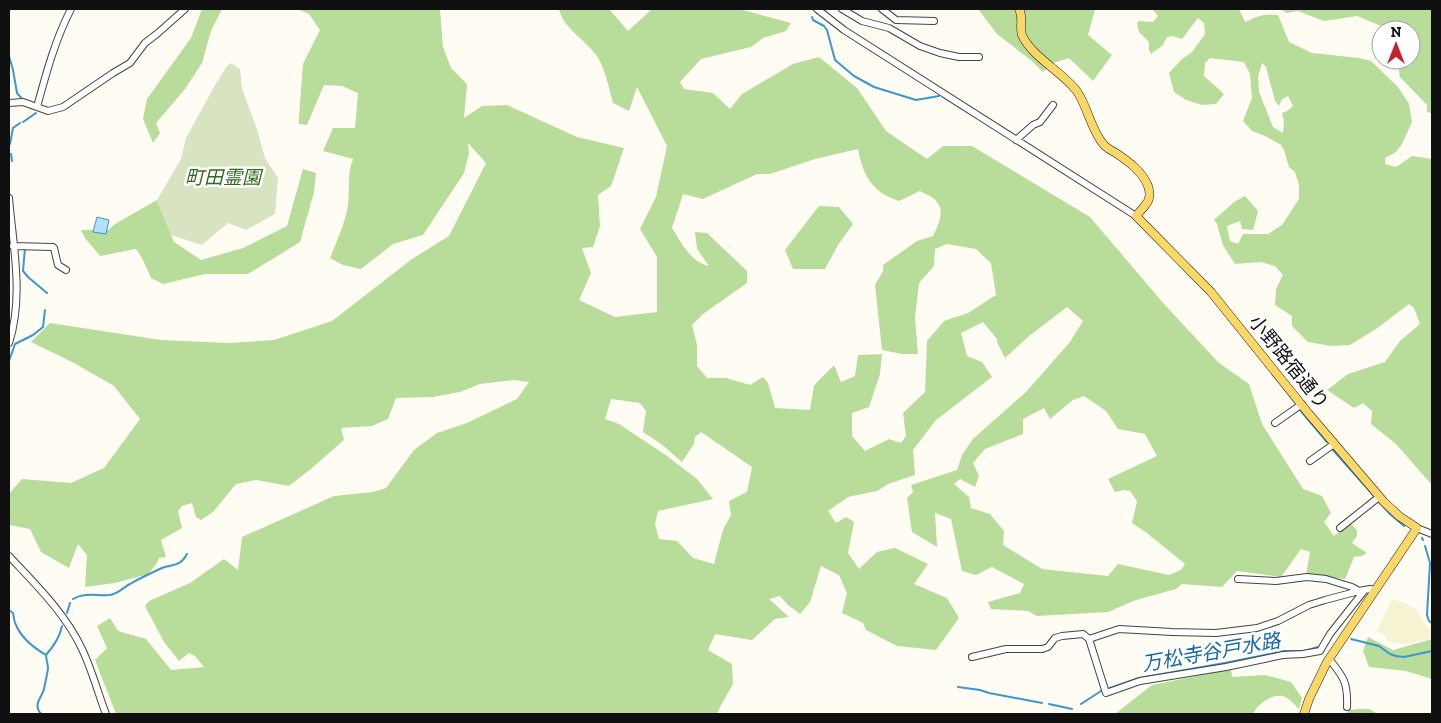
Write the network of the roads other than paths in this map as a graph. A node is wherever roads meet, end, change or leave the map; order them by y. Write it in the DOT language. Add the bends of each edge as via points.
graph roads {
  1 [pos="71,9"];
  2 [pos="185,9"];
  3 [pos="842,9"];
  4 [pos="882,9"];
  5 [pos="1019,9"];
  6 [pos="821,10"];
  7 [pos="934,21"];
  8 [pos="979,57"];
  9 [pos="9,103"];
  10 [pos="1053,105"];
  11 [pos="37,107"];
  12 [pos="1016,140"];
  13 [pos="9,198"];
  14 [pos="1136,216"];
  15 [pos="13,246"];
  16 [pos="66,270"];
  17 [pos="9,343"];
  18 [pos="1302,404"];
  19 [pos="1275,423"];
  20 [pos="1334,444"];
  21 [pos="1310,461"];
  22 [pos="1379,496"];
  23 [pos="1340,528"];
  24 [pos="1417,528"];
  25 [pos="1432,534"];
  26 [pos="9,556"];
  27 [pos="1238,579"];
  28 [pos="1375,590"];
  29 [pos="1362,591"];
  30 [pos="1089,639"];
  31 [pos="972,657"];
  32 [pos="1329,659"];
  33 [pos="1347,707"];
  34 [pos="106,714"];
  35 [pos="1304,714"];
  1 -- 11 [label="street" via="51,57"];
  2 -- 11 [label="street" via="145,43 126,66 63,107 52,111"];
  3 -- 8 [label="street" via="862,22 889,28 940,53"];
  4 -- 7 [label="street" via="896,20"];
  5 -- 14 [label="main road" via="1022,32 1027,41 1074,88 1104,144 1133,165 1145,181 1150,197"];
  6 -- 12 [label="street" via="844,30"];
  9 -- 11 [label="street" via="23,102"];
  10 -- 12 [label="street" via="1040,122"];
  12 -- 14 [label="street"];
  13 -- 15 [label="street"];
  14 -- 18 [label="main road, 小野路宿通り" via="1211,292"];
  15 -- 16 [label="street" via="53,247 58,264"];
  15 -- 17 [label="street" via="17,293"];
  18 -- 19 [label="street"];
  18 -- 20 [label="main road, 小野路宿通り"];
  20 -- 21 [label="street"];
  20 -- 22 [label="main road, 小野路宿通り"];
  22 -- 23 [label="street"];
  22 -- 24 [label="main road, 小野路宿通り"];
  24 -- 25 [label="street"];
  24 -- 28 [label="main road"];
  26 -- 34 [label="street" via="34,581 69,626 83,650"];
  27 -- 29 [label="street" via="1326,579"];
  28 -- 29 [label="street"];
  28 -- 32 [label="main road"];
  29 -- 30 [label="street" via="1309,605 1257,628 1216,633 1119,629"];
  29 -- 30 [label="street" via="1320,651 1140,681 1106,693"];
  30 -- 31 [label="street" via="1083,634 1062,636 1042,649 1006,649"];
  32 -- 33 [label="street" via="1344,678"];
  32 -- 35 [label="main road"];
}
